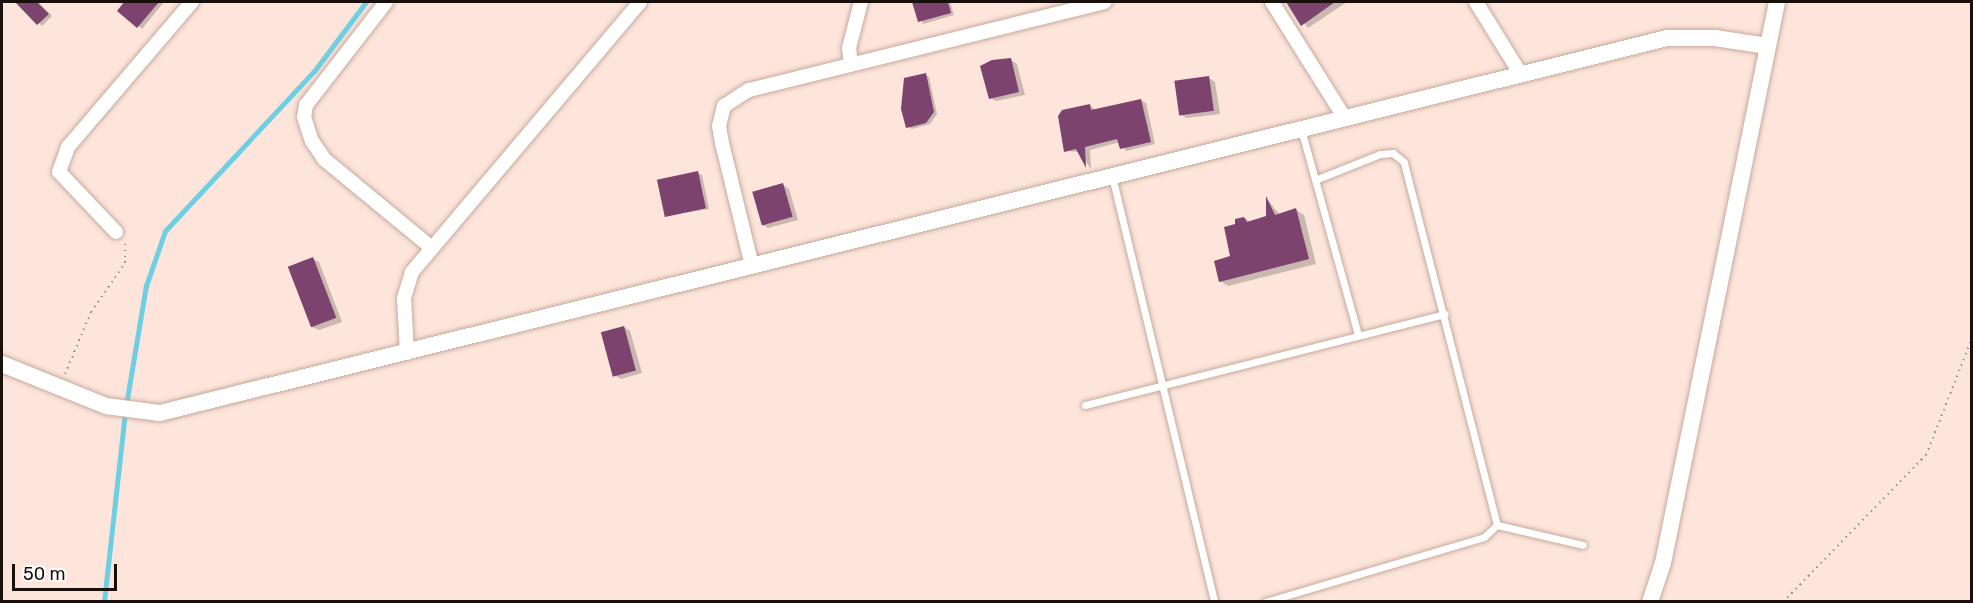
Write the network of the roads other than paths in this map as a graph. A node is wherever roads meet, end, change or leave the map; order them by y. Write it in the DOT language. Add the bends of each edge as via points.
graph roads {
  1 [pos="192,2"];
  2 [pos="386,2"];
  3 [pos="640,2"];
  4 [pos="861,2"];
  5 [pos="1104,2"];
  6 [pos="1272,2"];
  7 [pos="1476,2"];
  8 [pos="1777,2"];
  9 [pos="1767,46"];
  10 [pos="851,64"];
  11 [pos="1520,73"];
  12 [pos="1344,117"];
  13 [pos="1301,128"];
  14 [pos="1112,176"];
  15 [pos="1315,180"];
  16 [pos="116,232"];
  17 [pos="432,248"];
  18 [pos="752,266"];
  19 [pos="1445,314"];
  20 [pos="1358,335"];
  21 [pos="407,353"];
  22 [pos="2,364"];
  23 [pos="1162,383"];
  24 [pos="1085,405"];
  25 [pos="1497,525"];
  26 [pos="1583,545"];
  27 [pos="1214,602"];
  28 [pos="1265,602"];
  29 [pos="1650,602"];
  1 -- 16 [label="street" via="68,147 59,172"];
  2 -- 17 [label="street" via="306,105 304,117 312,141 324,159"];
  3 -- 17 [label="street"];
  4 -- 10 [label="street" via="849,48"];
  5 -- 10 [label="street"];
  6 -- 12 [label="street"];
  7 -- 11 [label="street"];
  8 -- 9 [label="street"];
  9 -- 11 [label="street" via="1715,38 1668,38"];
  9 -- 29 [label="street" via="1663,563"];
  10 -- 18 [label="street" via="749,90 724,106 719,126"];
  11 -- 12 [label="street"];
  12 -- 13 [label="street"];
  13 -- 14 [label="street"];
  13 -- 15 [label="lane"];
  14 -- 18 [label="street"];
  14 -- 23 [label="lane"];
  15 -- 19 [label="lane" via="1380,154 1400,156"];
  15 -- 20 [label="lane"];
  17 -- 21 [label="street" via="412,272 404,298"];
  18 -- 21 [label="street"];
  19 -- 20 [label="lane"];
  19 -- 25 [label="lane"];
  20 -- 23 [label="lane"];
  21 -- 22 [label="street" via="160,413 106,406"];
  23 -- 24 [label="lane"];
  23 -- 27 [label="lane"];
  25 -- 26 [label="lane"];
  25 -- 28 [label="lane" via="1484,537"];
}
